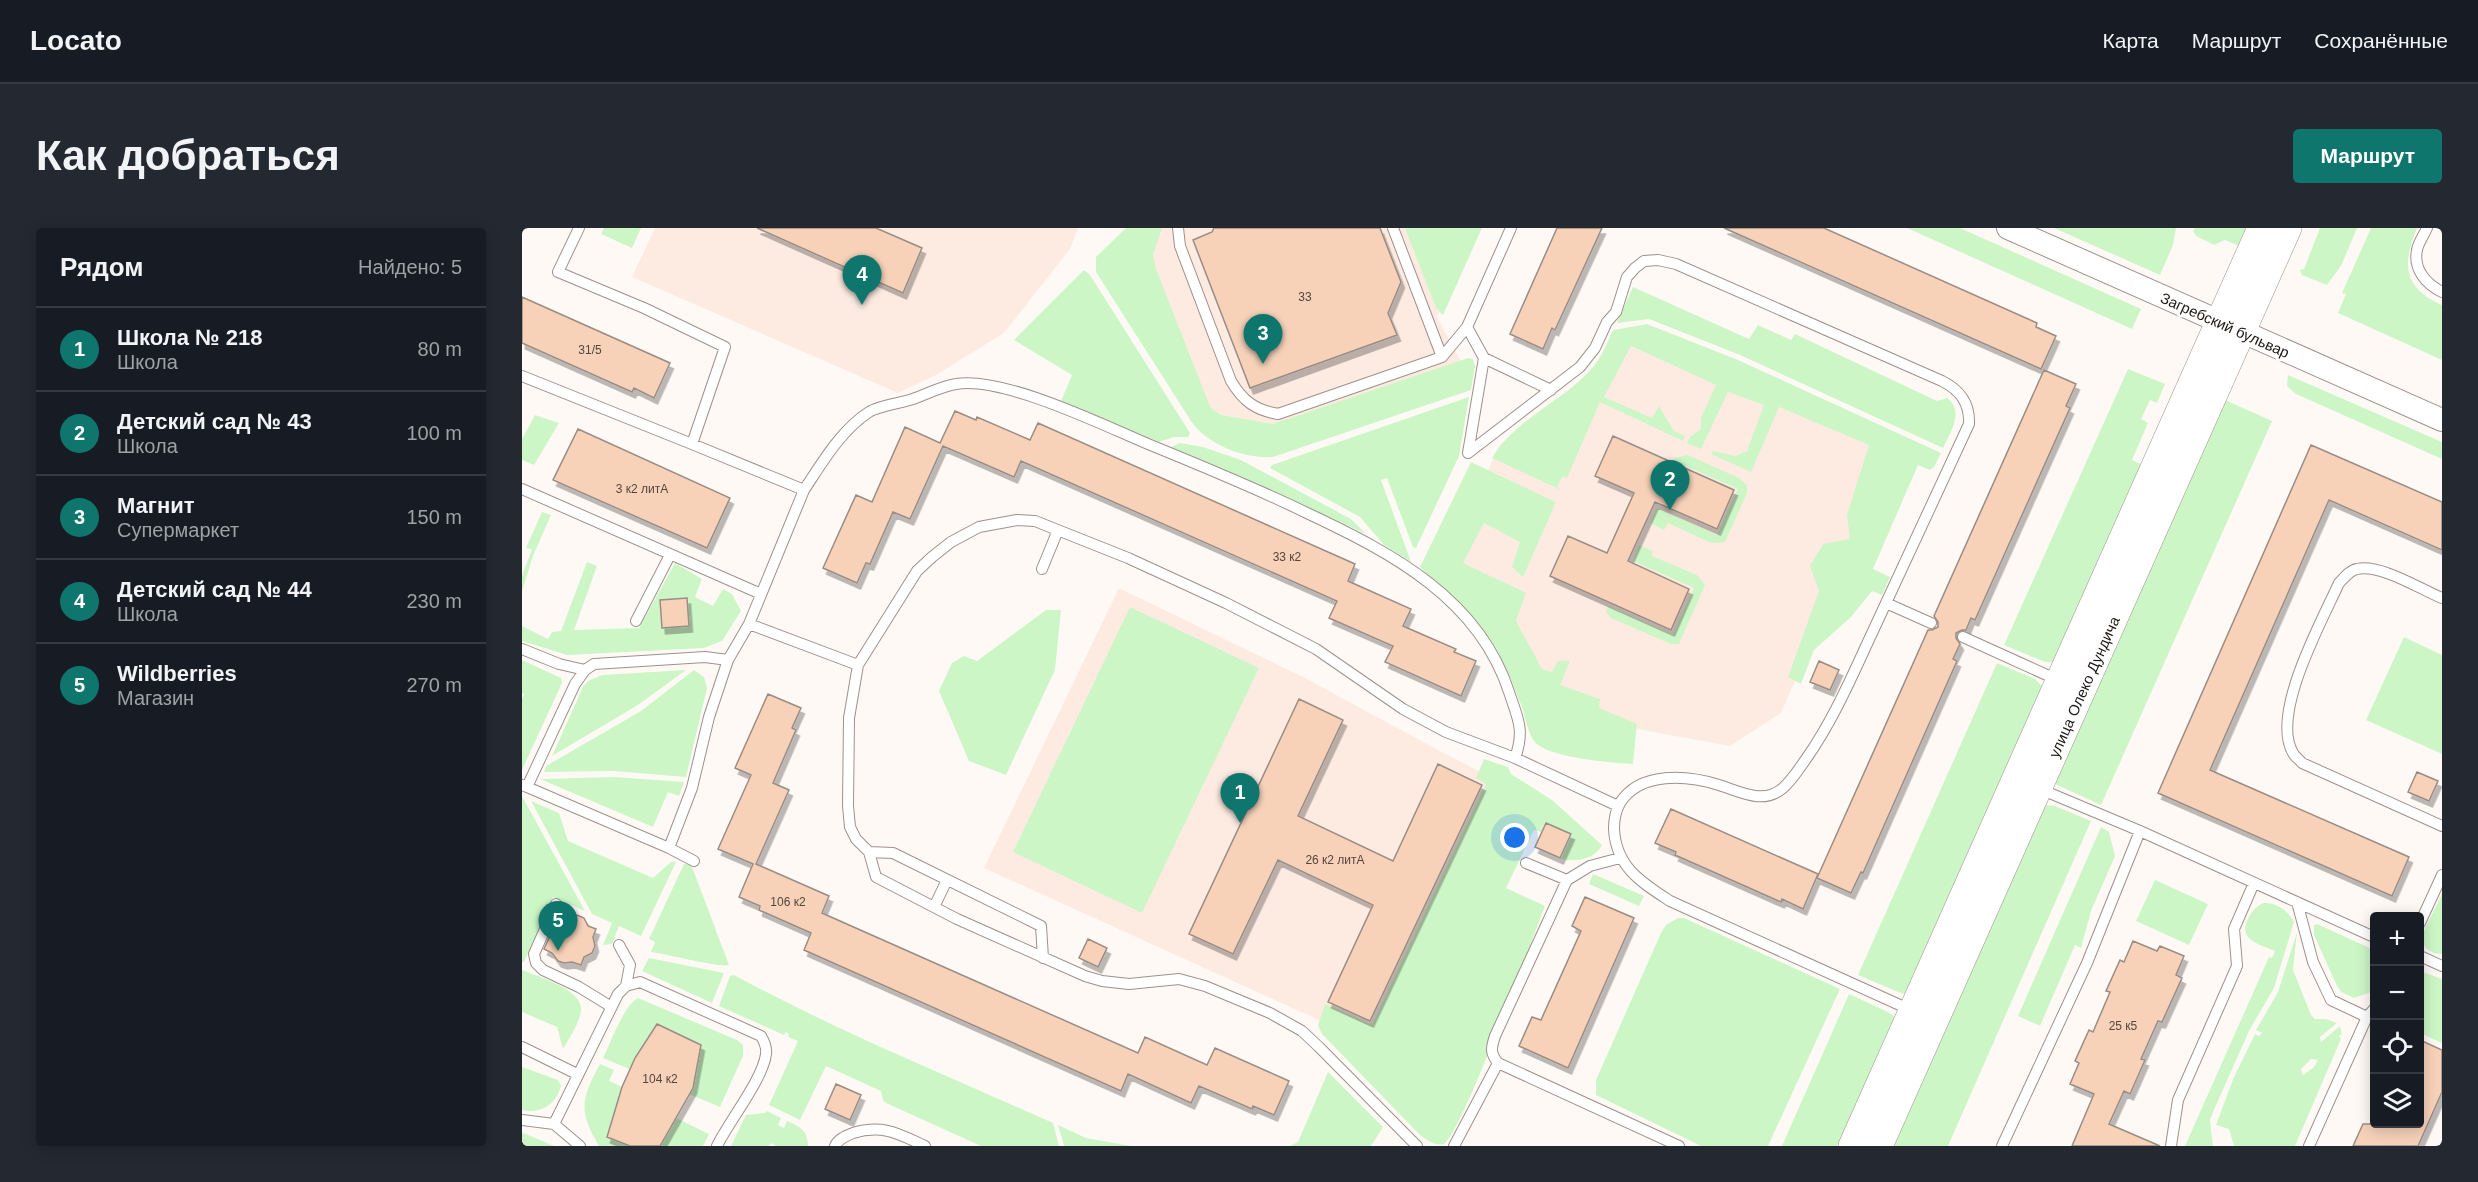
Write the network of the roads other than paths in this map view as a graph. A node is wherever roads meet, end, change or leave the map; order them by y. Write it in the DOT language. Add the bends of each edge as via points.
graph roads {
  1 [pos="579,228"];
  2 [pos="1178,228"];
  3 [pos="1394,228"];
  4 [pos="1511,228"];
  5 [pos="2008,228"];
  6 [pos="2261,228"];
  7 [pos="2288,228"];
  8 [pos="2427,228"];
  9 [pos="2442,292"];
  10 [pos="2218,322"];
  11 [pos="1467,327"];
  12 [pos="2242,333"];
  13 [pos="1442,357"];
  14 [pos="1484,358"];
  15 [pos="522,376"];
  16 [pos="1551,390"];
  17 [pos="2442,420"];
  18 [pos="692,444"];
  19 [pos="522,489"];
  20 [pos="804,490"];
  21 [pos="1058,530"];
  22 [pos="670,555"];
  23 [pos="1042,568"];
  24 [pos="761,594"];
  25 [pos="2442,598"];
  26 [pos="1886,603"];
  27 [pos="636,621"];
  28 [pos="1931,623"];
  29 [pos="749,624"];
  30 [pos="1963,638"];
  31 [pos="522,649"];
  32 [pos="728,660"];
  33 [pos="858,665"];
  34 [pos="585,670"];
  35 [pos="2071,685"];
  36 [pos="1515,758"];
  37 [pos="2027,784"];
  38 [pos="524,786"];
  39 [pos="1618,806"];
  40 [pos="2442,826"];
  41 [pos="2140,831"];
  42 [pos="669,848"];
  43 [pos="869,852"];
  44 [pos="1620,858"];
  45 [pos="694,861"];
  46 [pos="1526,863"];
  47 [pos="2442,876"];
  48 [pos="947,880"];
  49 [pos="1567,880"];
  50 [pos="2254,883"];
  51 [pos="2297,902"];
  52 [pos="556,903"];
  53 [pos="934,907"];
  54 [pos="2424,914"];
  55 [pos="2370,935"];
  56 [pos="619,945"];
  57 [pos="1043,958"];
  58 [pos="2424,958"];
  59 [pos="2442,966"];
  60 [pos="626,986"];
  61 [pos="610,1006"];
  62 [pos="2370,1013"];
  63 [pos="2370,1015"];
  64 [pos="1923,1016"];
  65 [pos="522,1047"];
  66 [pos="1498,1063"];
  67 [pos="577,1074"];
  68 [pos="522,1120"];
  69 [pos="554,1124"];
  70 [pos="580,1146"];
  71 [pos="717,1146"];
  72 [pos="835,1146"];
  73 [pos="925,1146"];
  74 [pos="1417,1146"];
  75 [pos="1454,1146"];
  76 [pos="1679,1146"];
  77 [pos="1852,1146"];
  78 [pos="1879,1146"];
  79 [pos="2002,1146"];
  80 [pos="2171,1146"];
  81 [pos="2309,1146"];
  1 -- 18 [label="lane" via="558,272 725,347"];
  2 -- 13 [label="lane" via="1180,246 1232,381 1251,406 1278,414"];
  3 -- 13 [label="lane"];
  4 -- 11 [label="lane"];
  5 -- 10 [label="street, Загребский бульвар"];
  6 -- 10 [label="street, улица Олеко Дундича"];
  7 -- 12 [label="street, улица Олеко Дундича"];
  8 -- 9 [label="lane" via="2417,250 2418,272"];
  10 -- 12 [label="street, Загребский бульвар"];
  10 -- 35 [label="street, улица Олеко Дундича"];
  11 -- 13 [label="lane"];
  11 -- 14 [label="lane"];
  12 -- 17 [label="street, Загребский бульвар"];
  12 -- 35 [label="street, улица Олеко Дундича"];
  14 -- 16 [label="lane"];
  14 -- 16 [label="lane" via="1468,453"];
  15 -- 18 [label="lane"];
  16 -- 26 [label="lane" via="1580,367 1595,348 1616,312 1627,277 1644,261 1658,260 1676,264 1952,386 1966,403 1969,424"];
  18 -- 20 [label="lane"];
  19 -- 22 [label="lane"];
  20 -- 24 [label="lane"];
  20 -- 36 [label="lane" via="833,447 870,411 955,384 973,383 1059,407 1267,494 1359,537 1414,569 1486,640 1496,658 1520,725 1522,739"];
  21 -- 23 [label="lane"];
  21 -- 33 [label="lane" via="1035,520 1017,520 979,527 951,542 917,571"];
  21 -- 36 [label="lane" via="1128,558 1285,632 1403,709 1446,732"];
  22 -- 24 [label="lane"];
  22 -- 27 [label="lane"];
  24 -- 29 [label="lane"];
  25 -- 40 [label="lane" via="2387,573 2357,569 2347,574 2339,583 2293,689 2288,712 2288,736 2293,753 2302,763"];
  26 -- 28 [label="lane"];
  26 -- 39 [label="lane" via="1827,729 1784,788 1763,797 1701,781 1659,780 1640,783 1627,792"];
  29 -- 32 [label="lane"];
  29 -- 33 [label="lane"];
  30 -- 35 [label="lane"];
  31 -- 34 [label="lane"];
  32 -- 34 [label="lane" via="705,657 594,664"];
  32 -- 42 [label="lane" via="692,788"];
  33 -- 43 [label="lane" via="849,718 848,806 850,827"];
  34 -- 38 [label="lane" via="574,684"];
  35 -- 37 [label="street, улица Олеко Дундича"];
  36 -- 39 [label="lane"];
  37 -- 41 [label="lane"];
  37 -- 64 [label="street, улица Олеко Дундича"];
  38 -- 42 [label="lane"];
  39 -- 44 [label="lane" via="1614,823"];
  41 -- 50 [label="lane"];
  41 -- 79 [label="lane" via="2087,963"];
  42 -- 45 [label="lane"];
  43 -- 48 [label="lane" via="893,853"];
  43 -- 53 [label="lane" via="876,877"];
  44 -- 49 [label="lane" via="1590,866"];
  44 -- 64 [label="lane" via="1670,901"];
  46 -- 49 [label="lane"];
  47 -- 54 [label="lane"];
  48 -- 53 [label="lane"];
  48 -- 57 [label="lane" via="1041,926"];
  49 -- 66 [label="lane" via="1495,1036 1491,1049"];
  50 -- 51 [label="lane"];
  50 -- 80 [label="lane" via="2234,929 2237,966 2178,1100"];
  51 -- 55 [label="lane"];
  51 -- 62 [label="lane" via="2313,962 2331,1000"];
  52 -- 61 [label="lane" via="534,954 536,963"];
  53 -- 57 [label="lane"];
  56 -- 60 [label="lane" via="630,965"];
  57 -- 74 [label="lane" via="1102,981 1129,984 1179,979 1291,1023"];
  58 -- 59 [label="lane"];
  60 -- 61 [label="lane"];
  60 -- 71 [label="lane" via="640,982 761,1036 766,1056"];
  61 -- 67 [label="lane"];
  63 -- 81 [label="lane"];
  64 -- 77 [label="street, улица Олеко Дундича"];
  64 -- 78 [label="street, улица Олеко Дундича"];
  65 -- 67 [label="lane"];
  66 -- 75 [label="lane"];
  66 -- 76 [label="lane"];
  67 -- 69 [label="lane"];
  68 -- 69 [label="lane"];
  69 -- 70 [label="lane"];
  72 -- 73 [label="lane" via="837,1140 850,1134 879,1128"];
}
